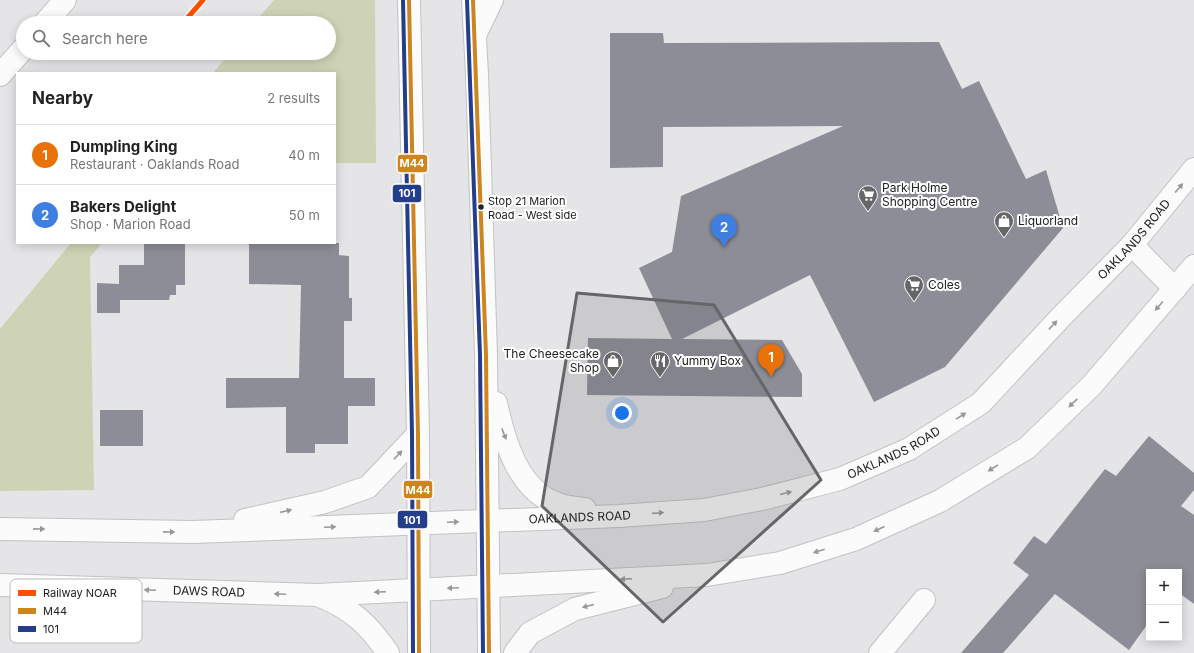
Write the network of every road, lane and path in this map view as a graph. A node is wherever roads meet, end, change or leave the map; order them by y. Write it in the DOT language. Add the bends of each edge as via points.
graph roads {
  1 [pos="65,0"];
  2 [pos="409,0"];
  3 [pos="473,0"];
  4 [pos="492,0"];
  5 [pos="51,16"];
  6 [pos="474,37"];
  7 [pos="16,57"];
  8 [pos="0,75"];
  9 [pos="1194,169"];
  10 [pos="1132,245"];
  11 [pos="1194,266"];
  12 [pos="1175,289"];
  13 [pos="486,355"];
  14 [pos="418,434"];
  15 [pos="619,516"];
  16 [pos="488,521"];
  17 [pos="418,524"];
  18 [pos="0,528"];
  19 [pos="193,532"];
  20 [pos="707,575"];
  21 [pos="0,585"];
  22 [pos="10,585"];
  23 [pos="488,586"];
  24 [pos="142,589"];
  25 [pos="418,590"];
  26 [pos="318,595"];
  27 [pos="924,600"];
  28 [pos="388,653"];
  29 [pos="419,653"];
  30 [pos="489,653"];
  31 [pos="516,653"];
  32 [pos="880,653"];
  1 -- 5 [label="main road"];
  2 -- 14 [label="main road"];
  3 -- 6 [label="main road"];
  4 -- 6 [label="main road"];
  6 -- 13 [label="main road"];
  7 -- 8 [label="main road"];
  10 -- 9 [label="main road, OAKLANDS ROAD, one-way"];
  10 -- 12 [label="main road"];
  15 -- 10 [label="main road, OAKLANDS ROAD, one-way" via="704,510 762,499 840,479 909,448 981,403 1061,316"];
  11 -- 12 [label="main road"];
  12 -- 20 [label="main road, one-way" via="1092,385 1027,448 947,497 856,539 780,563"];
  13 -- 15 [label="main road, one-way" via="502,432 519,470 532,488 557,504"];
  13 -- 16 [label="main road"];
  14 -- 17 [label="main road"];
  19 -- 14 [label="main road, one-way" via="325,502 368,487"];
  15 -- 16 [label="main road, OAKLANDS ROAD"];
  17 -- 16 [label="main road, OAKLANDS ROAD, one-way"];
  16 -- 23 [label="main road"];
  19 -- 17 [label="main road, one-way"];
  17 -- 25 [label="main road"];
  18 -- 19 [label="main road, one-way"];
  20 -- 23 [label="main road, one-way"];
  20 -- 31 [label="main road, one-way" via="575,609 530,633"];
  22 -- 21 [label="main road, DAWS ROAD, one-way"];
  23 -- 25 [label="main road, DAWS ROAD, one-way"];
  23 -- 30 [label="main road"];
  26 -- 24 [label="main road, DAWS ROAD, one-way"];
  25 -- 26 [label="main road, DAWS ROAD, one-way"];
  25 -- 29 [label="main road"];
  26 -- 28 [label="main road" via="339,604 361,619"];
  27 -- 32 [label="main road"];
}
